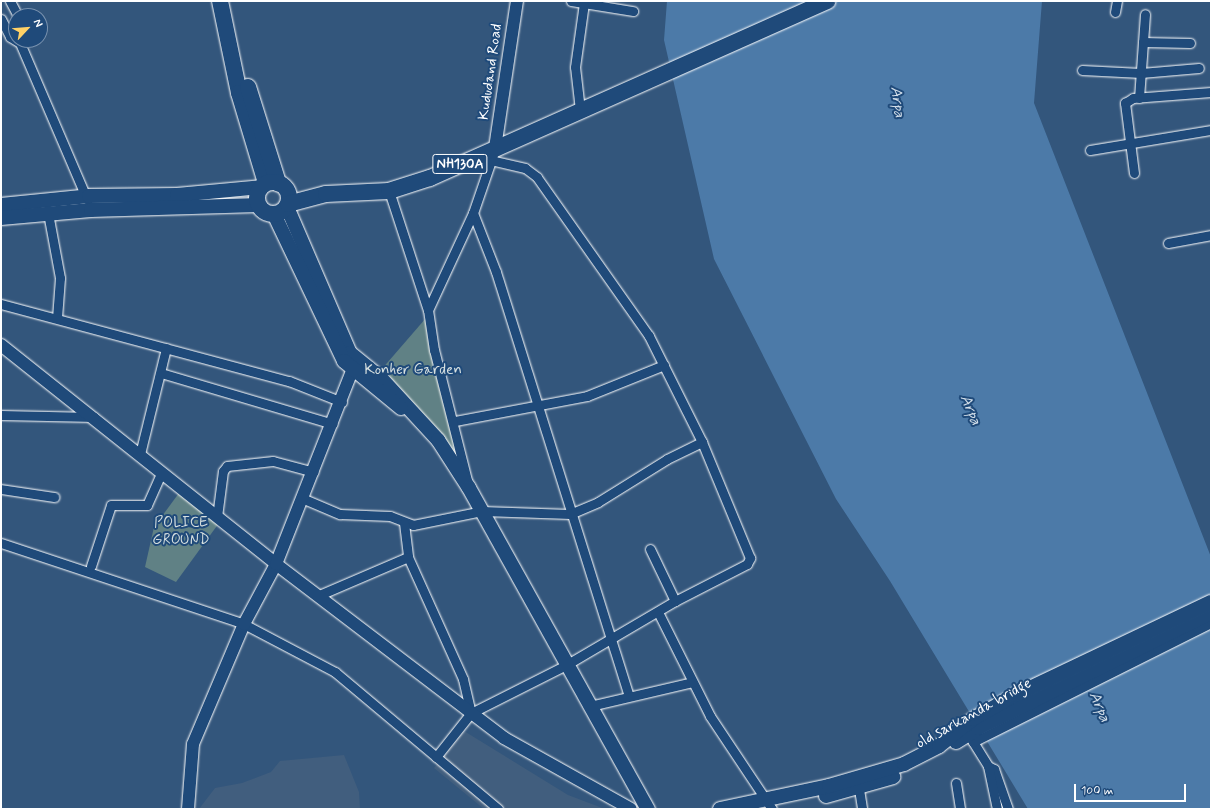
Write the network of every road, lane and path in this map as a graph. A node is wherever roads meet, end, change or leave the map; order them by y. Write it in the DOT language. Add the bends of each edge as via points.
graph roads {
  1 [pos="220,1"];
  2 [pos="230,1"];
  3 [pos="517,1"];
  4 [pos="571,1"];
  5 [pos="827,1"];
  6 [pos="1117,1"];
  7 [pos="584,3"];
  8 [pos="633,11"];
  9 [pos="1115,12"];
  10 [pos="1145,14"];
  11 [pos="1,19"];
  12 [pos="8,33"];
  13 [pos="1143,42"];
  14 [pos="1190,43"];
  15 [pos="24,48"];
  16 [pos="1199,68"];
  17 [pos="1082,70"];
  18 [pos="1141,73"];
  19 [pos="1211,92"];
  20 [pos="1139,98"];
  21 [pos="584,108"];
  22 [pos="1211,130"];
  23 [pos="1130,142"];
  24 [pos="1090,150"];
  25 [pos="493,154"];
  26 [pos="1134,173"];
  27 [pos="272,185"];
  28 [pos="389,191"];
  29 [pos="326,194"];
  30 [pos="86,196"];
  31 [pos="1,205"];
  32 [pos="259,205"];
  33 [pos="283,208"];
  34 [pos="91,210"];
  35 [pos="48,213"];
  36 [pos="473,213"];
  37 [pos="1,218"];
  38 [pos="1211,236"];
  39 [pos="1168,243"];
  40 [pos="1,304"];
  41 [pos="428,310"];
  42 [pos="57,318"];
  43 [pos="1,345"];
  44 [pos="166,348"];
  45 [pos="664,365"];
  46 [pos="354,366"];
  47 [pos="161,373"];
  48 [pos="342,402"];
  49 [pos="536,406"];
  50 [pos="1,415"];
  51 [pos="95,418"];
  52 [pos="455,421"];
  53 [pos="333,424"];
  54 [pos="702,442"];
  55 [pos="140,454"];
  56 [pos="162,472"];
  57 [pos="314,472"];
  58 [pos="469,488"];
  59 [pos="1,489"];
  60 [pos="54,497"];
  61 [pos="304,499"];
  62 [pos="482,511"];
  63 [pos="570,514"];
  64 [pos="217,517"];
  65 [pos="404,523"];
  66 [pos="1,543"];
  67 [pos="650,549"];
  68 [pos="408,557"];
  69 [pos="276,564"];
  70 [pos="90,566"];
  71 [pos="317,596"];
  72 [pos="675,601"];
  73 [pos="1211,602"];
  74 [pos="658,612"];
  75 [pos="1211,613"];
  76 [pos="1211,623"];
  77 [pos="244,624"];
  78 [pos="610,640"];
  79 [pos="566,665"];
  80 [pos="692,682"];
  81 [pos="629,696"];
  82 [pos="590,706"];
  83 [pos="471,713"];
  84 [pos="973,731"];
  85 [pos="436,757"];
  86 [pos="988,766"];
  87 [pos="956,783"];
  88 [pos="859,789"];
  89 [pos="768,806"];
  90 [pos="188,809"];
  91 [pos="498,809"];
  92 [pos="631,809"];
  93 [pos="648,809"];
  94 [pos="720,809"];
  95 [pos="862,809"];
  96 [pos="960,809"];
  97 [pos="997,809"];
  98 [pos="1008,809"];
  1 -- 27 [label="highway" via="238,93"];
  2 -- 27 [label="highway"];
  3 -- 25 [label="street, Kududand Road"];
  4 -- 7 [label="street"];
  5 -- 21 [label="highway, NH130A" via="767,31"];
  6 -- 9 [label="street"];
  7 -- 8 [label="street"];
  7 -- 21 [label="street" via="575,66"];
  10 -- 13 [label="street"];
  11 -- 12 [label="street"];
  13 -- 14 [label="street"];
  13 -- 18 [label="street"];
  15 -- 30 [label="street"];
  16 -- 18 [label="street"];
  17 -- 18 [label="street"];
  18 -- 20 [label="street"];
  19 -- 20 [label="street"];
  20 -- 23 [label="street" via="1124,106"];
  21 -- 25 [label="highway, NH130A"];
  22 -- 23 [label="street"];
  23 -- 24 [label="street"];
  23 -- 26 [label="street"];
  25 -- 28 [label="highway, NH130A"];
  25 -- 36 [label="street"];
  25 -- 45 [label="street" via="524,168 543,184 649,336"];
  27 -- 29 [label="highway, NH130A"];
  27 -- 30 [label="main road" via="176,195"];
  27 -- 32 [label="highway"];
  27 -- 33 [label="highway" via="289,197"];
  28 -- 29 [label="highway, NH130A"];
  28 -- 41 [label="street"];
  29 -- 33 [label="highway, NH130A"];
  30 -- 31 [label="main road"];
  30 -- 34 [label="street"];
  32 -- 33 [label="highway"];
  32 -- 34 [label="main road"];
  33 -- 46 [label="main road"];
  34 -- 35 [label="main road"];
  35 -- 37 [label="main road"];
  35 -- 42 [label="street" via="60,278"];
  36 -- 41 [label="street"];
  36 -- 49 [label="street" via="496,272"];
  38 -- 39 [label="street"];
  40 -- 42 [label="street"];
  41 -- 52 [label="street" via="434,350"];
  42 -- 44 [label="street"];
  43 -- 51 [label="street"];
  44 -- 47 [label="street"];
  44 -- 48 [label="street" via="289,381"];
  45 -- 49 [label="street" via="587,396"];
  45 -- 54 [label="street"];
  46 -- 48 [label="street"];
  46 -- 58 [label="main road" via="402,408 440,447"];
  47 -- 53 [label="street"];
  47 -- 55 [label="street"];
  48 -- 53 [label="street"];
  49 -- 52 [label="street"];
  49 -- 63 [label="street"];
  50 -- 51 [label="street"];
  51 -- 55 [label="street"];
  52 -- 58 [label="street"];
  53 -- 57 [label="street"];
  54 -- 63 [label="street" via="667,459 598,502"];
  54 -- 72 [label="street" via="750,558 747,564"];
  55 -- 56 [label="street"];
  56 -- 64 [label="street"];
  56 -- 70 [label="street" via="147,505 110,505"];
  57 -- 61 [label="street"];
  57 -- 64 [label="street" via="273,461 227,466 223,471"];
  58 -- 62 [label="main road"];
  59 -- 60 [label="street"];
  61 -- 65 [label="street" via="340,514 390,516"];
  61 -- 69 [label="street"];
  62 -- 63 [label="street"];
  62 -- 65 [label="street" via="418,524"];
  62 -- 79 [label="main road"];
  63 -- 78 [label="street"];
  64 -- 69 [label="street"];
  65 -- 68 [label="street"];
  66 -- 77 [label="street"];
  67 -- 72 [label="street"];
  68 -- 71 [label="street"];
  68 -- 83 [label="street" via="463,679"];
  69 -- 71 [label="street"];
  69 -- 77 [label="street"];
  71 -- 83 [label="street"];
  72 -- 74 [label="street"];
  73 -- 84 [label="main road"];
  74 -- 78 [label="street"];
  74 -- 80 [label="street"];
  75 -- 84 [label="main road, old sarkanda bridge"];
  76 -- 84 [label="street"];
  77 -- 85 [label="street" via="342,676"];
  77 -- 90 [label="street" via="193,744"];
  78 -- 79 [label="street"];
  78 -- 81 [label="street"];
  79 -- 82 [label="main road"];
  79 -- 83 [label="street"];
  80 -- 81 [label="street"];
  80 -- 89 [label="street" via="710,716 731,743"];
  81 -- 82 [label="street"];
  82 -- 93 [label="main road"];
  83 -- 85 [label="street"];
  83 -- 92 [label="street" via="504,738"];
  84 -- 86 [label="street"];
  84 -- 88 [label="main road, old sarkanda bridge" via="896,776"];
  84 -- 89 [label="main road" via="904,764"];
  85 -- 91 [label="street"];
  86 -- 97 [label="street"];
  86 -- 98 [label="street" via="994,769"];
  87 -- 96 [label="street"];
  88 -- 89 [label="main road, old sarkanda bridge"];
  88 -- 95 [label="street"];
  89 -- 94 [label="main road"];
}
